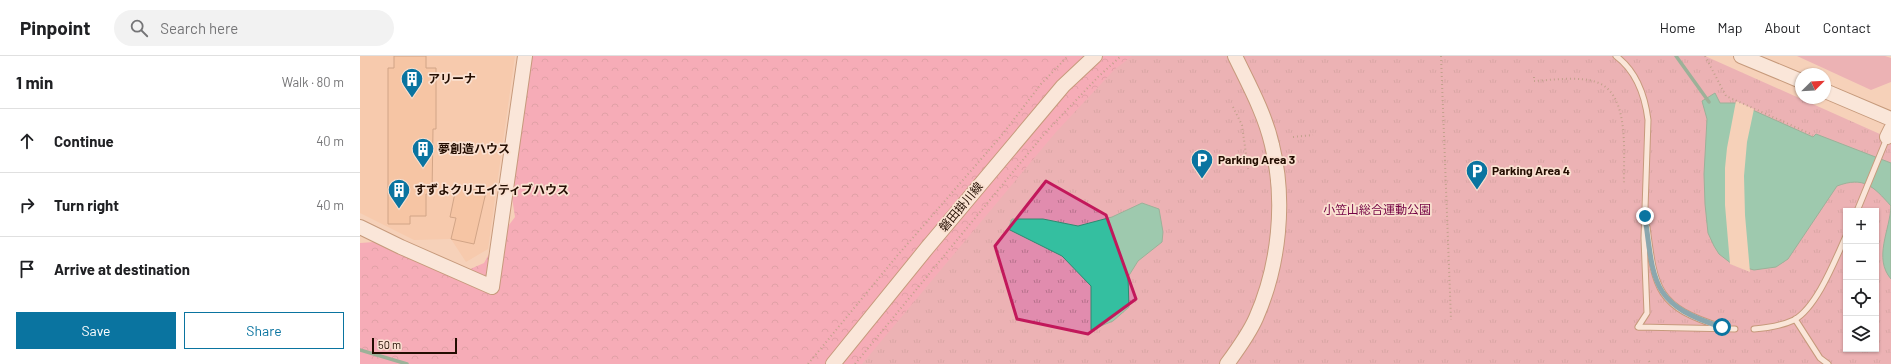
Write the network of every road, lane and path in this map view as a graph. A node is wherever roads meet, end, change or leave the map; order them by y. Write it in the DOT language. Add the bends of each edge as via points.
graph roads {
  1 [pos="525,56"];
  2 [pos="1068,56"];
  3 [pos="1095,56"];
  4 [pos="1121,56"];
  5 [pos="1235,56"];
  6 [pos="1441,56"];
  7 [pos="1616,56"];
  8 [pos="1705,56"];
  9 [pos="1741,56"];
  10 [pos="1534,77"];
  11 [pos="1795,78"];
  12 [pos="1831,94"];
  13 [pos="1233,108"];
  14 [pos="1891,119"];
  15 [pos="1889,133"];
  16 [pos="1313,135"];
  17 [pos="1813,135"];
  18 [pos="1293,137"];
  19 [pos="1248,169"];
  20 [pos="1624,185"];
  21 [pos="1858,208"];
  22 [pos="1645,216"];
  23 [pos="360,227"];
  24 [pos="1843,242"];
  25 [pos="1795,319"];
  26 [pos="1452,320"];
  27 [pos="1722,327"];
  28 [pos="1735,329"];
  29 [pos="1754,329"];
  30 [pos="808,364"];
  31 [pos="833,364"];
  32 [pos="855,364"];
  33 [pos="1227,364"];
  34 [pos="1828,364"];
  1 -- 23 [label="street" via="492,287"];
  2 -- 30 [label="path" via="1041,84 997,141"];
  3 -- 31 [label="street, 磐田掛川線" via="1063,86"];
  4 -- 32 [label="path" via="1088,86 1045,134"];
  5 -- 33 [label="street" via="1258,103 1272,144 1279,202 1276,239 1267,287 1256,318"];
  6 -- 26 [label="path"];
  7 -- 22 [label="lane" via="1634,75 1646,104 1648,120"];
  8 -- 17 [label="path" via="1726,96"];
  9 -- 11 [label="street"];
  10 -- 20 [label="path" via="1534,81 1589,80 1602,84 1613,93 1621,114"];
  12 -- 14 [label="street"];
  13 -- 19 [label="path" via="1242,125"];
  15 -- 21 [label="lane"];
  16 -- 18 [label="path"];
  22 -- 27 [label="lane" via="1653,274 1660,289 1670,303 1685,314"];
  22 -- 27 [label="lane" via="1647,313 1638,327"];
  24 -- 25 [label="lane" via="1816,297"];
  25 -- 29 [label="lane" via="1773,328"];
  25 -- 34 [label="lane" via="1820,358"];
  27 -- 28 [label="lane"];
}
